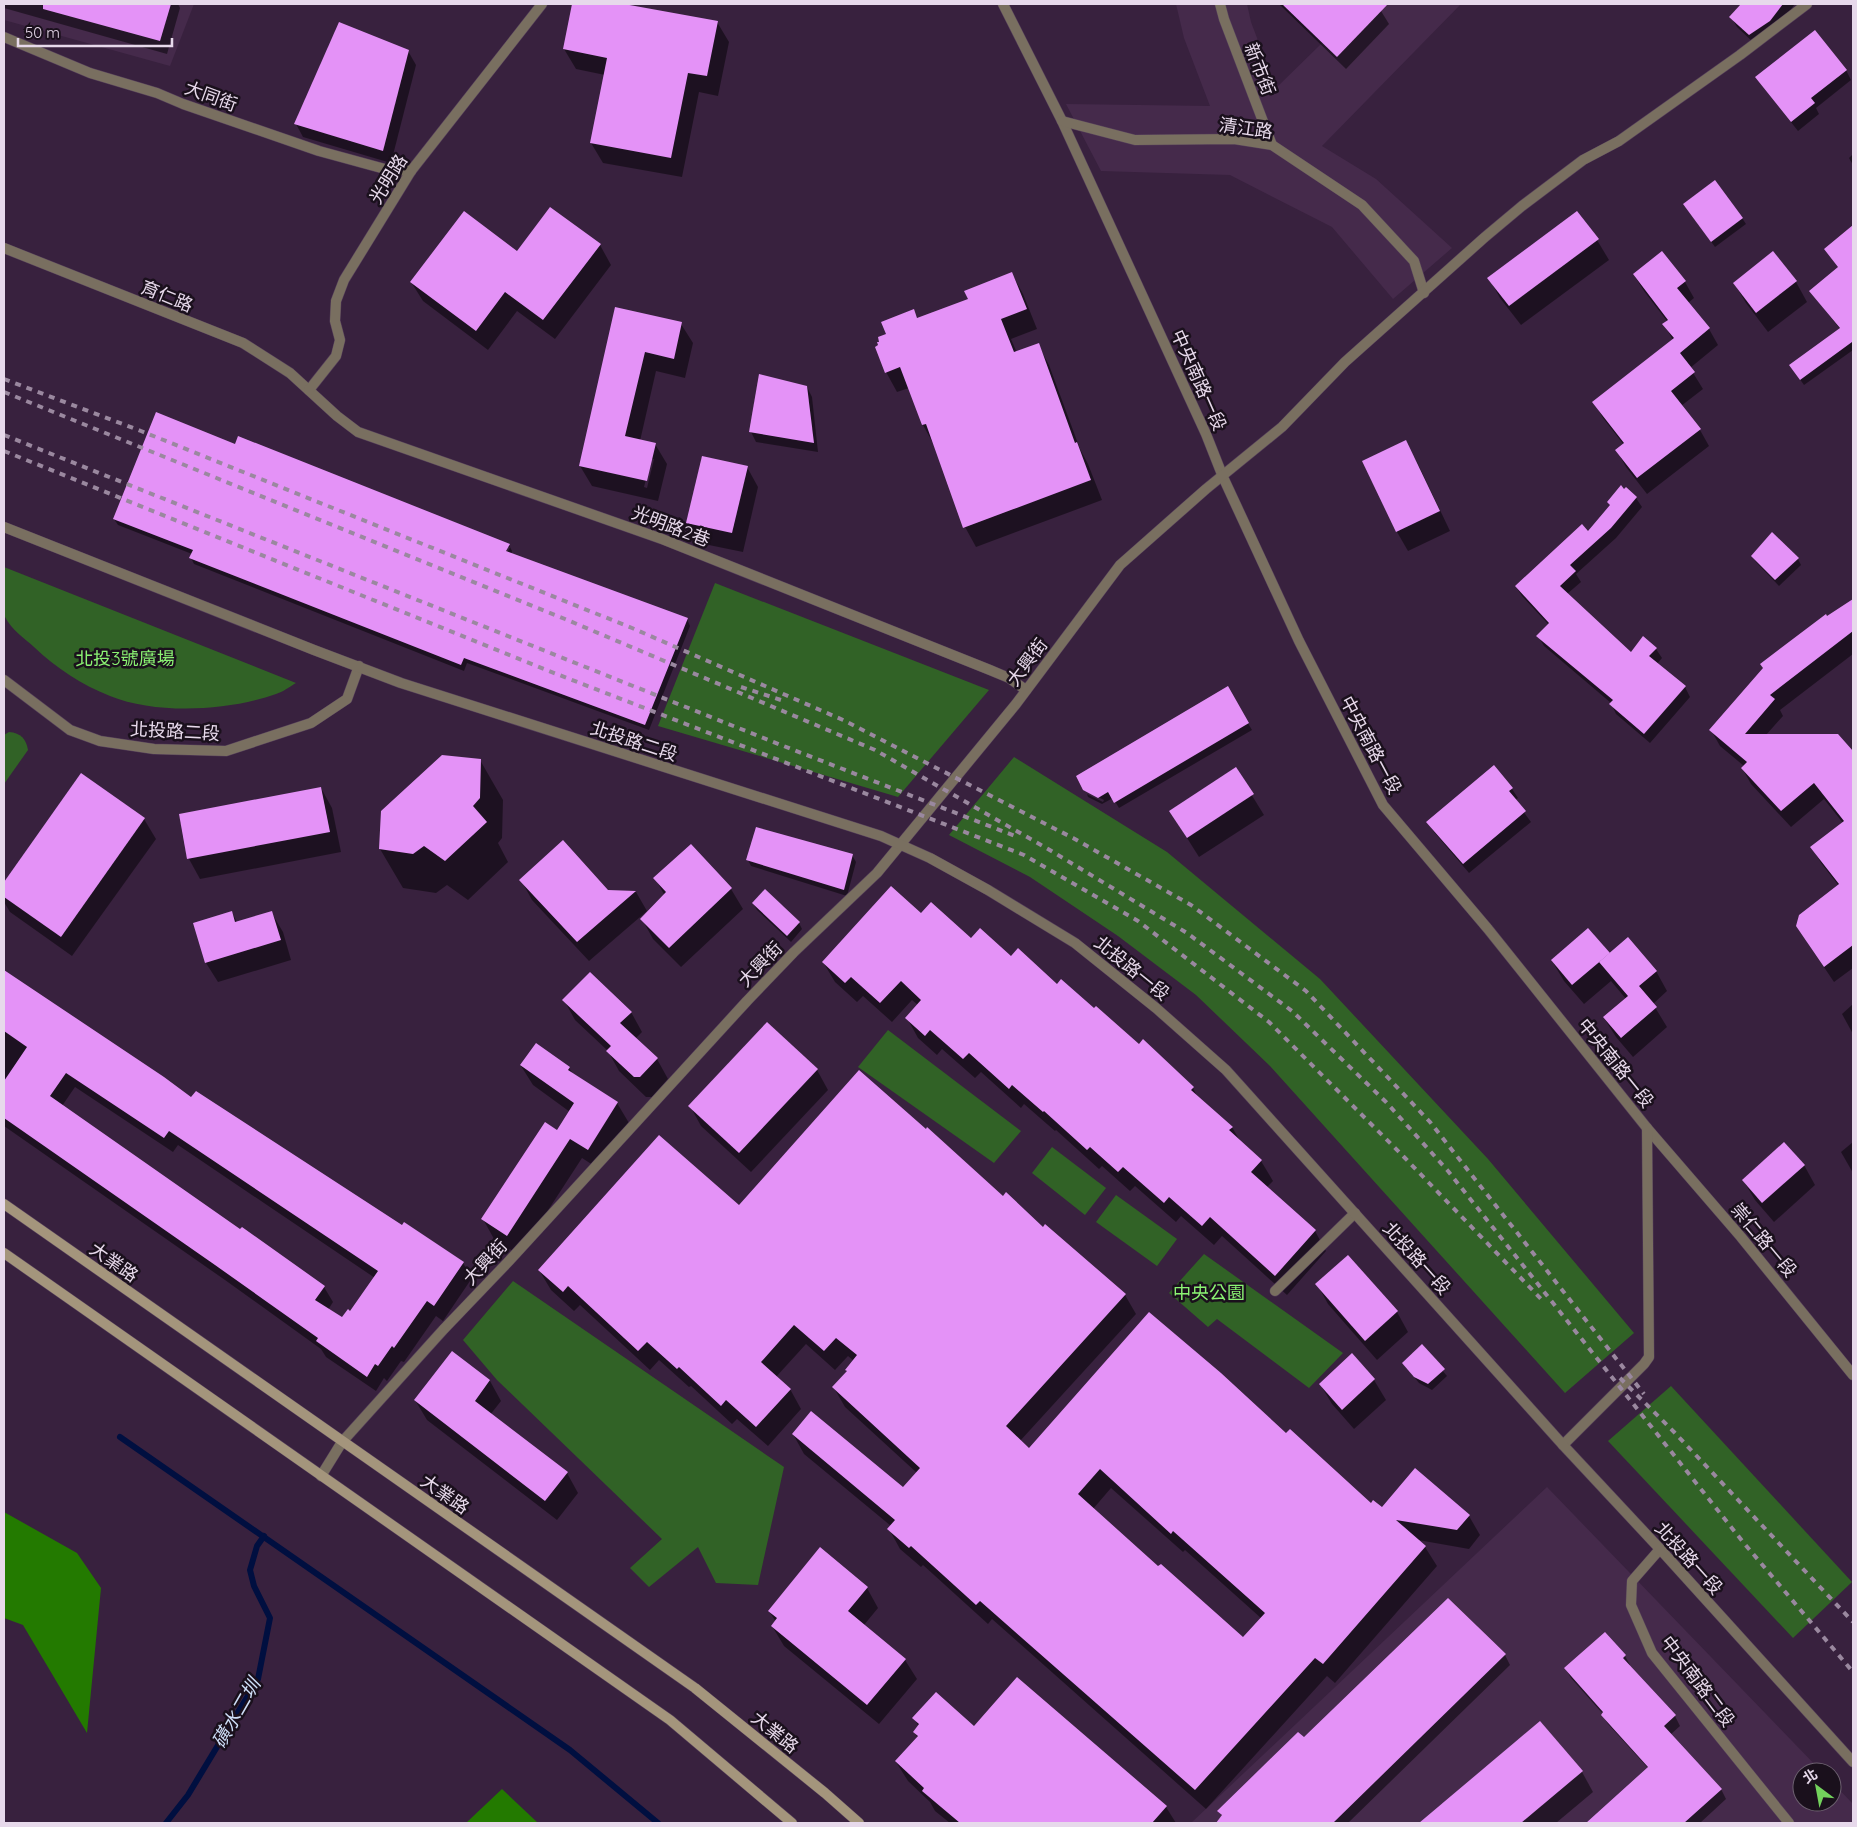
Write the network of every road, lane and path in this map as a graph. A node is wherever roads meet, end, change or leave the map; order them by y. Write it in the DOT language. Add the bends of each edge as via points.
graph roads {
  1 [pos="542,4"];
  2 [pos="1003,4"];
  3 [pos="1220,4"];
  4 [pos="1806,4"];
  5 [pos="4,37"];
  6 [pos="1062,121"];
  7 [pos="1272,145"];
  8 [pos="411,171"];
  9 [pos="4,248"];
  10 [pos="1424,293"];
  11 [pos="309,390"];
  12 [pos="1222,477"];
  13 [pos="4,527"];
  14 [pos="359,666"];
  15 [pos="4,680"];
  16 [pos="1026,690"];
  17 [pos="899,844"];
  18 [pos="1647,1128"];
  19 [pos="4,1204"];
  20 [pos="1355,1213"];
  21 [pos="4,1253"];
  22 [pos="1275,1291"];
  23 [pos="1853,1375"];
  24 [pos="342,1442"];
  25 [pos="1563,1445"];
  26 [pos="321,1476"];
  27 [pos="1660,1549"];
  28 [pos="1853,1762"];
  29 [pos="792,1823"];
  30 [pos="859,1823"];
  31 [pos="1789,1823"];
  1 -- 8 [label="street, 光明路"];
  2 -- 6 [label="street, 中央南路一段"];
  3 -- 7 [label="street, 新市街"];
  4 -- 10 [label="street, 大興街" via="1635,130 1583,160 1522,206"];
  5 -- 8 [label="street, 大同街" via="90,72 318,151 385,169"];
  6 -- 7 [label="street, 清江路" via="1135,140 1234,139"];
  6 -- 12 [label="street, 中央南路一段" via="1206,434"];
  7 -- 10 [label="street, 清江路" via="1362,205 1414,261"];
  8 -- 11 [label="street, 光明路" via="344,280 336,301 335,321 340,340 336,356"];
  9 -- 11 [label="street, 育仁路" via="244,344 290,373"];
  10 -- 12 [label="street, 大興街" via="1345,362 1282,427"];
  11 -- 16 [label="street, 光明路2巷" via="358,432 680,546 990,670"];
  12 -- 16 [label="street, 大興街" via="1120,565"];
  12 -- 18 [label="street, 中央南路一段" via="1299,641 1383,805 1488,929"];
  13 -- 14 [label="street, 北投路二段"];
  14 -- 15 [label="street, 北投路二段" via="347,699 311,723 226,751 154,749 100,741 70,730"];
  14 -- 17 [label="street, 北投路二段" via="401,683"];
  16 -- 17 [label="street, 大興街"];
  17 -- 20 [label="street, 北投路一段" via="988,890 1075,943 1156,1008 1226,1070"];
  17 -- 24 [label="street, 大興街" via="877,873 747,1001"];
  18 -- 23 [label="street, 崇仁路一段"];
  18 -- 25 [label="street, 中央南路一段" via="1649,1357"];
  19 -- 24 [label="main road, 大業路"];
  20 -- 22 [label="street"];
  20 -- 25 [label="street, 北投路一段"];
  21 -- 26 [label="main road"];
  24 -- 26 [label="street, 大興街"];
  24 -- 30 [label="main road, 大業路" via="695,1688"];
  25 -- 27 [label="street, 北投路一段"];
  26 -- 29 [label="main road" via="670,1720"];
  27 -- 28 [label="street, 北投路一段"];
  27 -- 31 [label="street, 中央南路二段" via="1632,1581 1631,1605 1652,1652"];
}
